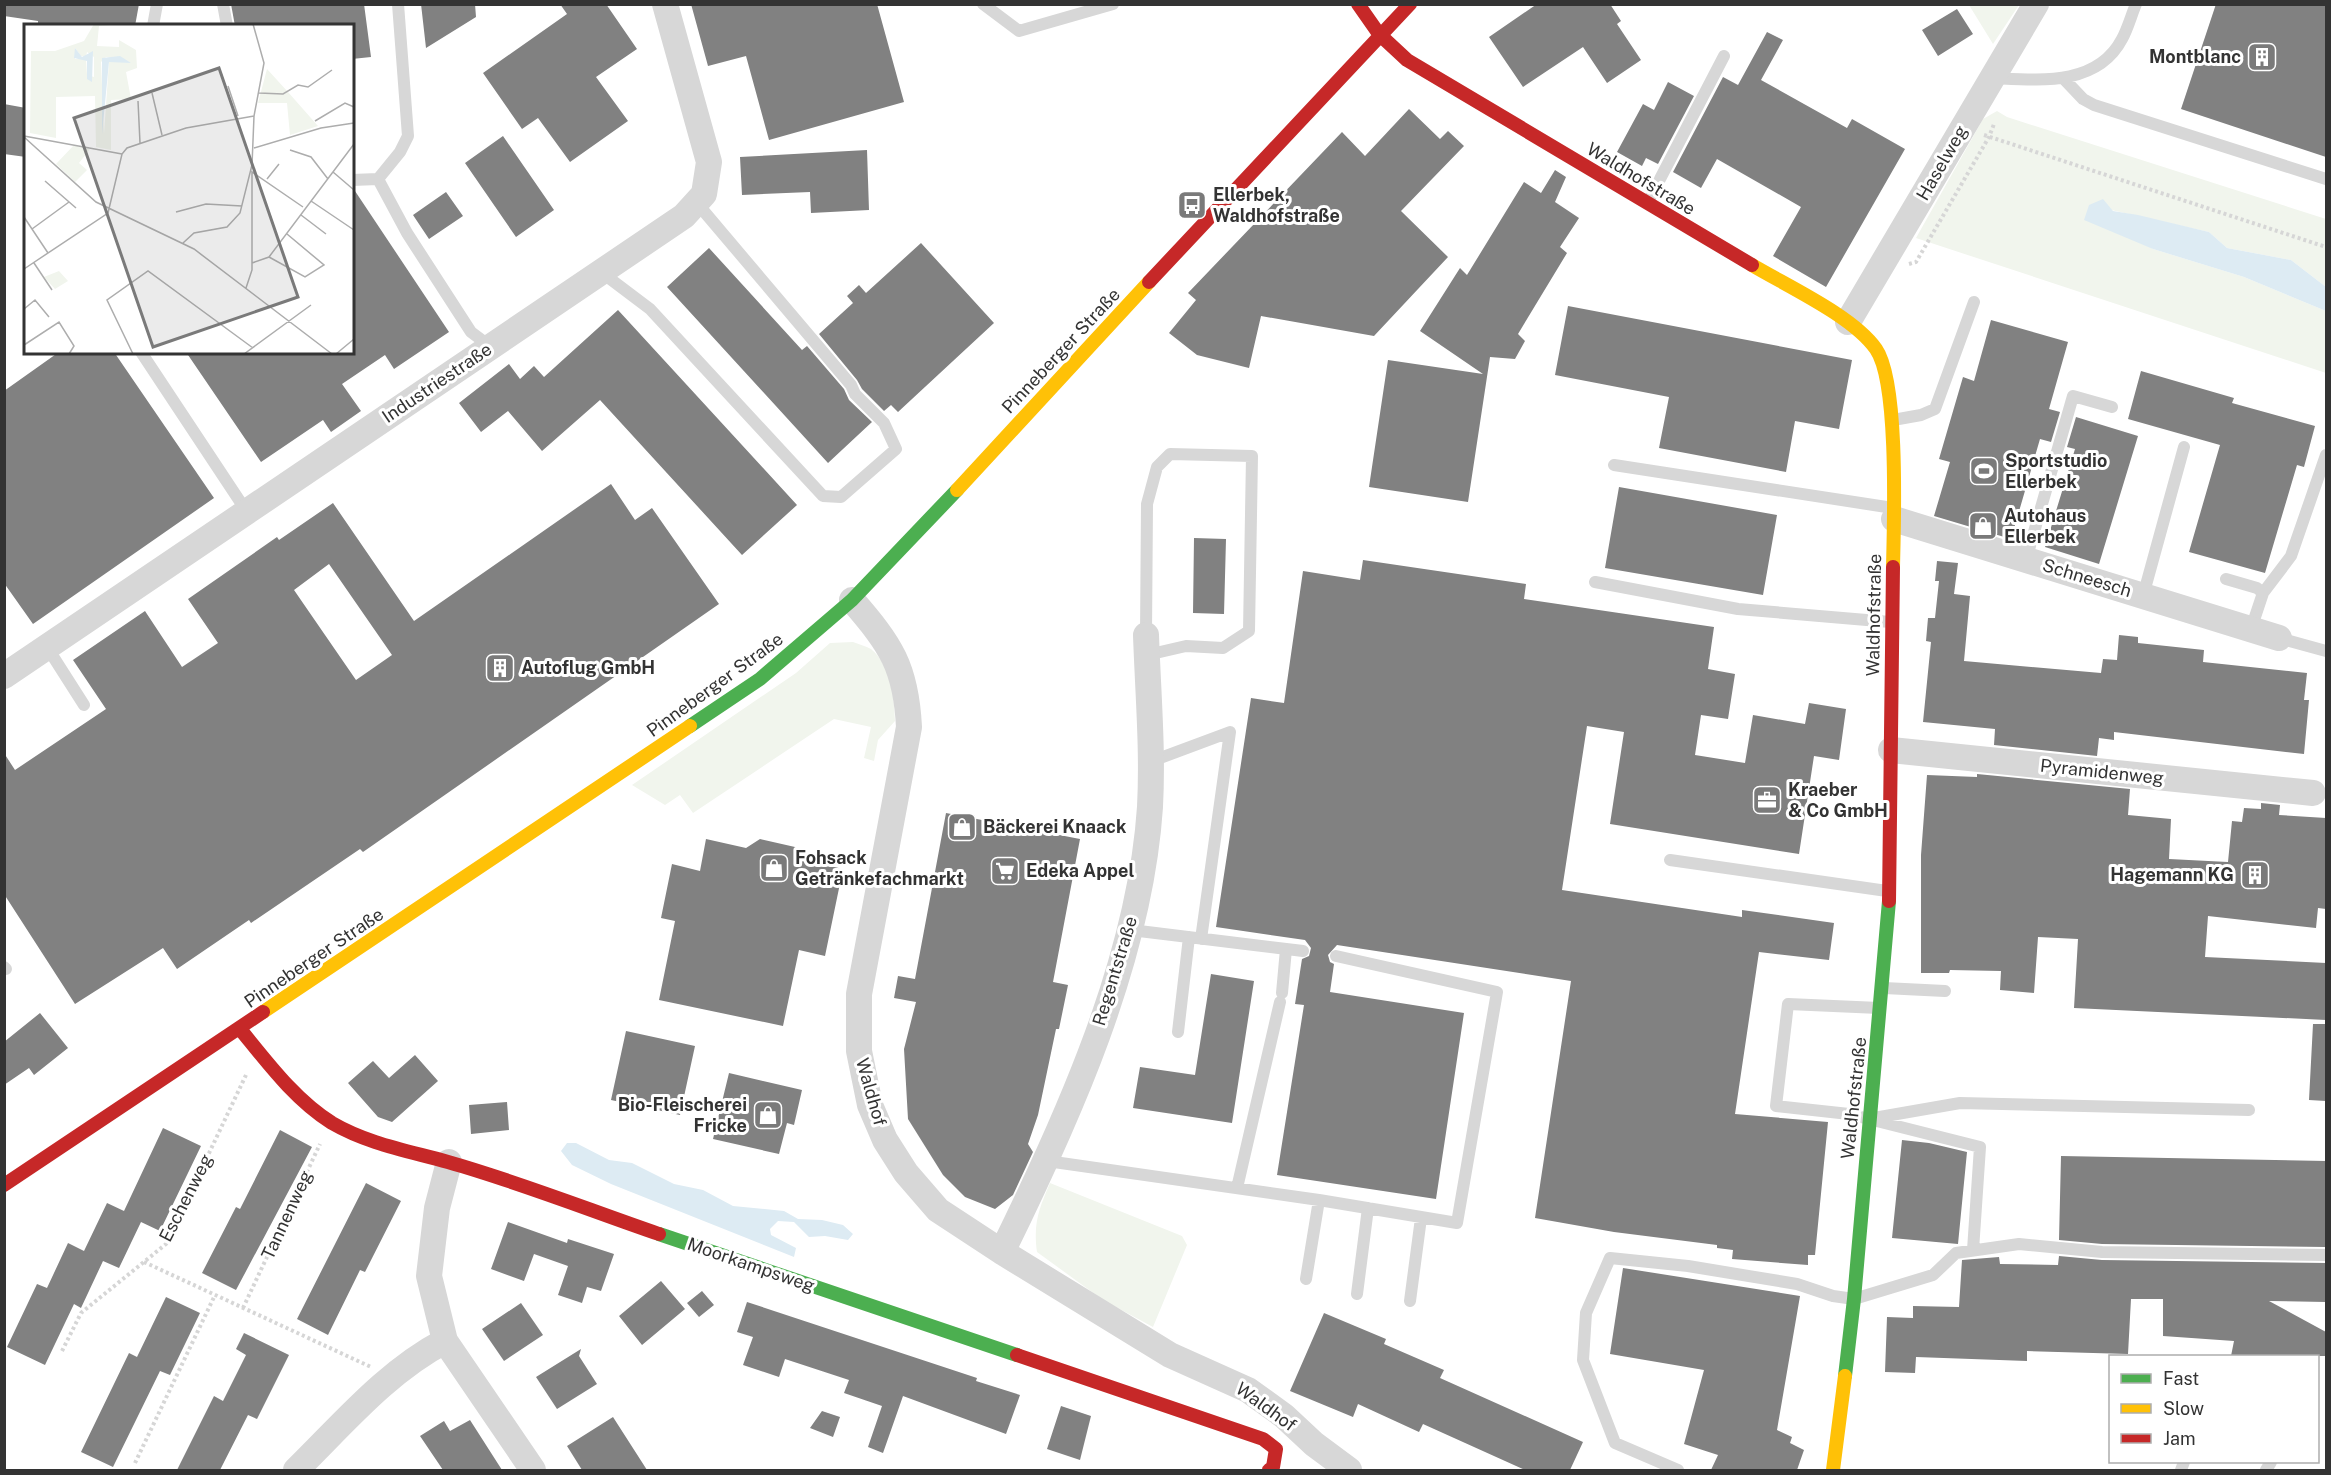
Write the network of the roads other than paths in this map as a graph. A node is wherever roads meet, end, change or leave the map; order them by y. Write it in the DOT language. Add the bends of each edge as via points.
graph roads {
  1 [pos="156,4"];
  2 [pos="223,4"];
  3 [pos="398,4"];
  4 [pos="665,4"];
  5 [pos="983,4"];
  6 [pos="1113,4"];
  7 [pos="1358,4"];
  8 [pos="1410,4"];
  9 [pos="2036,4"];
  10 [pos="2136,4"];
  11 [pos="153,24"];
  12 [pos="227,24"];
  13 [pos="1379,34"];
  14 [pos="1724,56"];
  15 [pos="1991,78"];
  16 [pos="2064,79"];
  17 [pos="378,179"];
  18 [pos="2326,179"];
  19 [pos="354,180"];
  20 [pos="696,202"];
  21 [pos="1647,203"];
  22 [pos="601,272"];
  23 [pos="1974,302"];
  24 [pos="1848,322"];
  25 [pos="491,346"];
  26 [pos="142,354"];
  27 [pos="2112,407"];
  28 [pos="1892,420"];
  29 [pos="2184,447"];
  30 [pos="2326,455"];
  31 [pos="1614,465"];
  32 [pos="247,512"];
  33 [pos="1894,513"];
  34 [pos="2026,560"];
  35 [pos="2226,579"];
  36 [pos="1595,582"];
  37 [pos="2263,593"];
  38 [pos="2143,596"];
  39 [pos="852,600"];
  40 [pos="1892,622"];
  41 [pos="2251,629"];
  42 [pos="2280,638"];
  43 [pos="1146,645"];
  44 [pos="47,647"];
  45 [pos="2326,651"];
  46 [pos="4,676"];
  47 [pos="84,705"];
  48 [pos="1892,750"];
  49 [pos="1152,761"];
  50 [pos="2320,793"];
  51 [pos="1670,860"];
  52 [pos="1888,891"];
  53 [pos="1131,930"];
  54 [pos="1195,938"];
  55 [pos="1286,949"];
  56 [pos="1303,951"];
  57 [pos="1335,956"];
  58 [pos="1883,988"];
  59 [pos="1945,992"];
  60 [pos="1881,1008"];
  61 [pos="240,1029"];
  62 [pos="1178,1032"];
  63 [pos="2249,1110"];
  64 [pos="1869,1119"];
  65 [pos="1047,1161"];
  66 [pos="449,1162"];
  67 [pos="4,1185"];
  68 [pos="1237,1188"];
  69 [pos="1319,1200"];
  70 [pos="1368,1208"];
  71 [pos="1421,1218"];
  72 [pos="1973,1250"];
  73 [pos="1002,1252"];
  74 [pos="2326,1255"];
  75 [pos="1306,1278"];
  76 [pos="1357,1294"];
  77 [pos="1854,1299"];
  78 [pos="1410,1301"];
  79 [pos="445,1341"];
  80 [pos="1271,1469"];
  81 [pos="296,1470"];
  82 [pos="533,1470"];
  83 [pos="1348,1470"];
  84 [pos="1678,1470"];
  85 [pos="1833,1470"];
  1 -- 11 [label="lane"];
  2 -- 12 [label="lane"];
  3 -- 17 [label="lane" via="408,136 400,153"];
  4 -- 20 [label="street, Industriestraße" via="709,162 704,194"];
  5 -- 6 [label="lane" via="1018,30"];
  7 -- 13 [label="street, Waldhofstraße"];
  8 -- 13 [label="street, Pinneberger Straße"];
  9 -- 15 [label="street, Haselweg"];
  10 -- 16 [label="lane" via="2122,40 2109,56 2096,67"];
  13 -- 21 [label="street, Waldhofstraße" via="1407,60"];
  13 -- 39 [label="street, Pinneberger Straße"];
  14 -- 21 [label="lane"];
  15 -- 16 [label="lane"];
  15 -- 24 [label="street, Haselweg"];
  16 -- 18 [label="lane" via="2094,105"];
  17 -- 19 [label="lane"];
  17 -- 25 [label="lane" via="407,233 471,332"];
  20 -- 22 [label="street, Industriestraße" via="684,216"];
  20 -- 22 [label="lane" via="855,394 884,423 896,449 842,497 824,496 650,309"];
  21 -- 24 [label="street, Waldhofstraße"];
  22 -- 25 [label="street, Industriestraße"];
  23 -- 28 [label="lane" via="1935,409"];
  24 -- 28 [label="street, Waldhofstraße" via="1877,350 1890,390"];
  25 -- 32 [label="street, Industriestraße"];
  26 -- 32 [label="lane"];
  27 -- 34 [label="lane" via="2073,396"];
  28 -- 33 [label="street, Waldhofstraße"];
  29 -- 38 [label="lane"];
  30 -- 37 [label="lane" via="2299,537 2283,569"];
  31 -- 33 [label="lane"];
  32 -- 44 [label="street, Industriestraße"];
  33 -- 34 [label="street, Schneesch"];
  33 -- 40 [label="street, Waldhofstraße"];
  34 -- 38 [label="street, Schneesch"];
  35 -- 37 [label="lane"];
  36 -- 40 [label="lane" via="1738,609"];
  37 -- 41 [label="lane"];
  38 -- 41 [label="street, Schneesch"];
  39 -- 61 [label="street, Pinneberger Straße" via="760,679"];
  39 -- 73 [label="street, Waldhof" via="881,633 899,665 907,693 909,728 859,994 859,1051 870,1104 885,1140 938,1210"];
  40 -- 48 [label="street, Waldhofstraße"];
  41 -- 42 [label="street, Schneesch"];
  42 -- 45 [label="lane"];
  43 -- 43 [label="lane" via="1223,648 1249,631 1252,456 1170,454 1157,467 1147,504"];
  43 -- 49 [label="street, Regentstraße"];
  44 -- 46 [label="street, Industriestraße"];
  44 -- 47 [label="lane"];
  48 -- 50 [label="street, Pyramidenweg"];
  48 -- 52 [label="street, Waldhofstraße"];
  49 -- 53 [label="street, Regentstraße" via="1150,809"];
  49 -- 54 [label="lane" via="1230,732"];
  51 -- 52 [label="lane"];
  52 -- 58 [label="street, Waldhofstraße"];
  53 -- 54 [label="lane"];
  53 -- 65 [label="street, Regentstraße" via="1091,1049"];
  54 -- 55 [label="lane"];
  54 -- 62 [label="lane"];
  55 -- 56 [label="lane"];
  55 -- 68 [label="lane" via="1281,998"];
  57 -- 71 [label="lane" via="1497,992 1457,1223"];
  58 -- 59 [label="lane"];
  58 -- 60 [label="street, Waldhofstraße"];
  60 -- 64 [label="street, Waldhofstraße"];
  60 -- 64 [label="lane" via="1788,1004 1776,1106"];
  61 -- 66 [label="street, Moorkampsweg" via="279,1075 331,1122 388,1146"];
  61 -- 67 [label="street, Pinneberger Straße"];
  63 -- 64 [label="lane" via="1960,1103"];
  64 -- 72 [label="lane" via="1980,1147"];
  64 -- 77 [label="street, Waldhofstraße"];
  65 -- 68 [label="lane"];
  65 -- 73 [label="street, Regentstraße"];
  66 -- 79 [label="street" via="437,1208 429,1276"];
  66 -- 80 [label="street, Moorkampsweg" via="1263,1439 1276,1449"];
  68 -- 69 [label="lane"];
  69 -- 70 [label="lane"];
  69 -- 75 [label="lane"];
  70 -- 71 [label="lane"];
  70 -- 76 [label="lane"];
  71 -- 78 [label="lane"];
  72 -- 74 [label="lane" via="2019,1244 2102,1252"];
  72 -- 77 [label="lane" via="1956,1253 1933,1275"];
  73 -- 83 [label="street, Waldhof" via="1170,1355 1248,1390"];
  77 -- 84 [label="lane" via="1797,1284 1610,1258 1586,1313 1583,1360 1615,1443"];
  77 -- 85 [label="street, Waldhofstraße"];
  79 -- 81 [label="street" via="390,1377"];
  79 -- 82 [label="street"];
}
